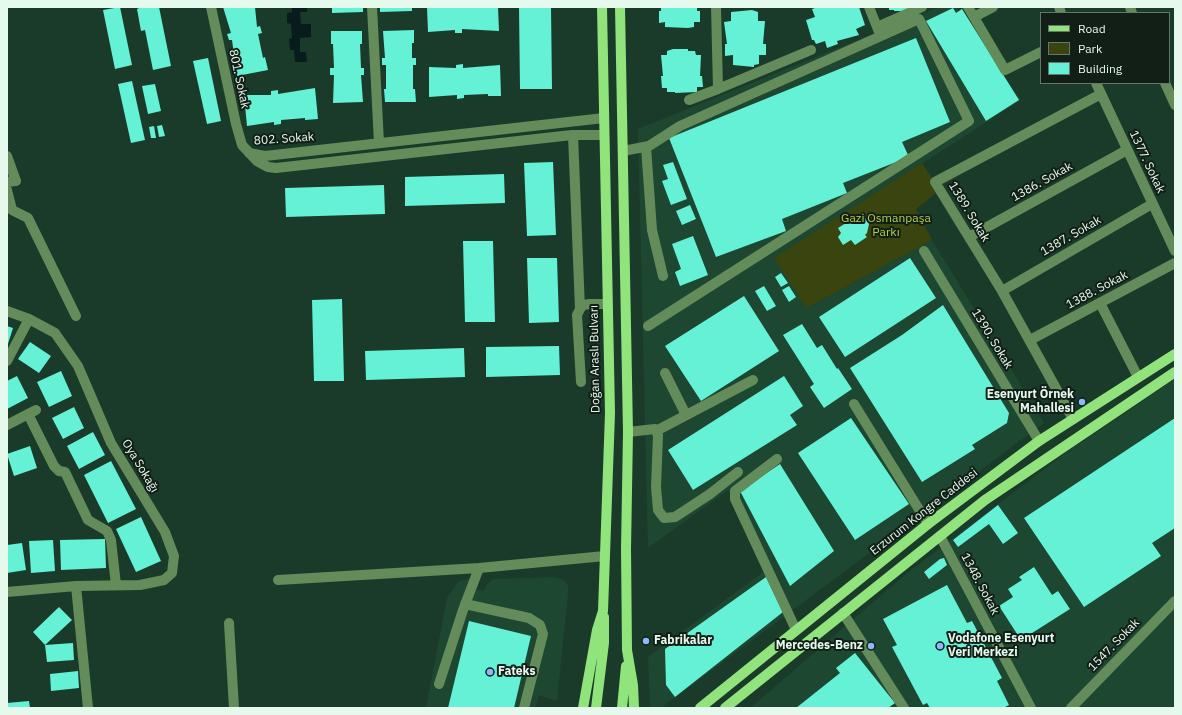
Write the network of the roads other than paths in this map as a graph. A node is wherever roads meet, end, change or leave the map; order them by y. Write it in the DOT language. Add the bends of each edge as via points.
graph roads {
  1 [pos="211,7"];
  2 [pos="372,7"];
  3 [pos="602,7"];
  4 [pos="620,7"];
  5 [pos="716,7"];
  6 [pos="869,7"];
  7 [pos="922,7"];
  8 [pos="968,7"];
  9 [pos="993,7"];
  10 [pos="974,17"];
  11 [pos="879,32"];
  12 [pos="811,50"];
  13 [pos="1040,52"];
  14 [pos="1096,84"];
  15 [pos="1165,84"];
  16 [pos="718,89"];
  17 [pos="1101,94"];
  18 [pos="689,100"];
  19 [pos="1175,105"];
  20 [pos="604,118"];
  21 [pos="573,135"];
  22 [pos="604,135"];
  23 [pos="378,143"];
  24 [pos="646,147"];
  25 [pos="1127,150"];
  26 [pos="623,152"];
  27 [pos="249,153"];
  28 [pos="7,157"];
  29 [pos="11,181"];
  30 [pos="7,190"];
  31 [pos="1152,204"];
  32 [pos="9,210"];
  33 [pos="969,237"];
  34 [pos="924,251"];
  35 [pos="1175,251"];
  36 [pos="1175,263"];
  37 [pos="663,276"];
  38 [pos="1002,291"];
  39 [pos="1100,303"];
  40 [pos="607,304"];
  41 [pos="580,309"];
  42 [pos="7,311"];
  43 [pos="76,316"];
  44 [pos="29,319"];
  45 [pos="648,326"];
  46 [pos="1030,340"];
  47 [pos="1175,354"];
  48 [pos="7,361"];
  49 [pos="665,373"];
  50 [pos="1174,375"];
  51 [pos="1138,377"];
  52 [pos="753,380"];
  53 [pos="581,382"];
  54 [pos="854,404"];
  55 [pos="686,415"];
  56 [pos="1073,418"];
  57 [pos="7,425"];
  58 [pos="656,431"];
  59 [pos="628,432"];
  60 [pos="1039,441"];
  61 [pos="777,459"];
  62 [pos="738,472"];
  63 [pos="928,524"];
  64 [pos="940,536"];
  65 [pos="605,556"];
  66 [pos="479,568"];
  67 [pos="278,580"];
  68 [pos="116,585"];
  69 [pos="76,586"];
  70 [pos="7,592"];
  71 [pos="1175,601"];
  72 [pos="465,604"];
  73 [pos="603,611"];
  74 [pos="842,614"];
  75 [pos="229,623"];
  76 [pos="796,630"];
  77 [pos="627,650"];
  78 [pos="439,684"];
  79 [pos="88,708"];
  80 [pos="234,708"];
  81 [pos="524,708"];
  82 [pos="583,708"];
  83 [pos="596,708"];
  84 [pos="622,708"];
  85 [pos="634,708"];
  86 [pos="700,708"];
  87 [pos="725,708"];
  88 [pos="904,708"];
  89 [pos="1031,708"];
  90 [pos="1071,708"];
  1 -- 27 [label="street, 801. Sokak" via="236,124 242,145"];
  2 -- 23 [label="street"];
  3 -- 20 [label="main road, Doğan Araslı Bulvarı"];
  4 -- 26 [label="main road"];
  5 -- 16 [label="street"];
  6 -- 11 [label="street"];
  7 -- 11 [label="street"];
  8 -- 10 [label="street"];
  9 -- 10 [label="street"];
  10 -- 13 [label="street" via="1005,70"];
  11 -- 24 [label="street" via="680,126"];
  11 -- 45 [label="street" via="919,19 969,121"];
  12 -- 16 [label="street"];
  14 -- 17 [label="street, 1377. Sokak"];
  15 -- 19 [label="street"];
  16 -- 18 [label="street"];
  17 -- 25 [label="street, 1377. Sokak"];
  17 -- 33 [label="street, 1389. Sokak" via="935,182"];
  20 -- 22 [label="main road, Doğan Araslı Bulvarı"];
  20 -- 23 [label="street, 802. Sokak"];
  21 -- 22 [label="street, 802. Sokak"];
  21 -- 27 [label="street, 802. Sokak" via="276,168 268,167"];
  21 -- 41 [label="street"];
  22 -- 40 [label="main road, Doğan Araslı Bulvarı"];
  23 -- 27 [label="street, 802. Sokak" via="265,156"];
  24 -- 26 [label="street"];
  24 -- 37 [label="street" via="652,230"];
  25 -- 31 [label="street, 1377. Sokak"];
  25 -- 33 [label="street, 1386. Sokak"];
  26 -- 59 [label="main road"];
  28 -- 29 [label="street"];
  30 -- 32 [label="street"];
  31 -- 35 [label="street, 1377. Sokak"];
  31 -- 38 [label="street, 1387. Sokak"];
  32 -- 43 [label="street" via="28,218"];
  33 -- 38 [label="street, 1389. Sokak"];
  34 -- 60 [label="street, 1390. Sokak"];
  36 -- 39 [label="street, 1388. Sokak"];
  38 -- 46 [label="street, 1389. Sokak"];
  39 -- 46 [label="street, 1388. Sokak"];
  39 -- 51 [label="street"];
  40 -- 41 [label="street" via="583,305"];
  40 -- 65 [label="main road, Doğan Araslı Bulvarı" via="610,413"];
  41 -- 53 [label="street" via="578,315"];
  42 -- 44 [label="street, Oya Sokağı"];
  44 -- 48 [label="street"];
  44 -- 68 [label="street, Oya Sokağı" via="55,333 78,366 111,442 165,532 174,556 172,573 164,580 140,585"];
  46 -- 56 [label="street, 1389. Sokak"];
  47 -- 51 [label="main road, Erzurum Kongre Caddesi"];
  49 -- 55 [label="street"];
  50 -- 64 [label="main road" via="985,500"];
  51 -- 56 [label="main road, Erzurum Kongre Caddesi"];
  52 -- 55 [label="street"];
  54 -- 63 [label="street"];
  55 -- 58 [label="street"];
  56 -- 60 [label="main road, Erzurum Kongre Caddesi"];
  57 -- 68 [label="street" via="32,412 54,466 58,471 64,472 88,520 107,531 111,540"];
  58 -- 59 [label="street" via="651,429"];
  58 -- 62 [label="street" via="658,510 664,518 675,517"];
  59 -- 77 [label="main road"];
  60 -- 63 [label="main road, Erzurum Kongre Caddesi"];
  61 -- 76 [label="street" via="735,491 735,498"];
  63 -- 76 [label="main road, Erzurum Kongre Caddesi"];
  64 -- 74 [label="main road"];
  64 -- 89 [label="street, 1348. Sokak"];
  65 -- 66 [label="street"];
  65 -- 73 [label="main road, Doğan Araslı Bulvarı"];
  66 -- 67 [label="street"];
  66 -- 72 [label="street"];
  68 -- 69 [label="street, Oya Sokağı"];
  69 -- 70 [label="street, Oya Sokağı"];
  69 -- 79 [label="street"];
  71 -- 90 [label="street, 1547. Sokak"];
  72 -- 78 [label="street"];
  72 -- 81 [label="street" via="529,618 540,625 543,634"];
  73 -- 82 [label="main road, Doğan Araslı Bulvarı" via="597,630"];
  73 -- 83 [label="main road" via="604,638"];
  74 -- 87 [label="main road"];
  74 -- 88 [label="street"];
  75 -- 80 [label="street"];
  76 -- 86 [label="main road, Erzurum Kongre Caddesi"];
  77 -- 84 [label="main road"];
  77 -- 85 [label="main road"];
}
